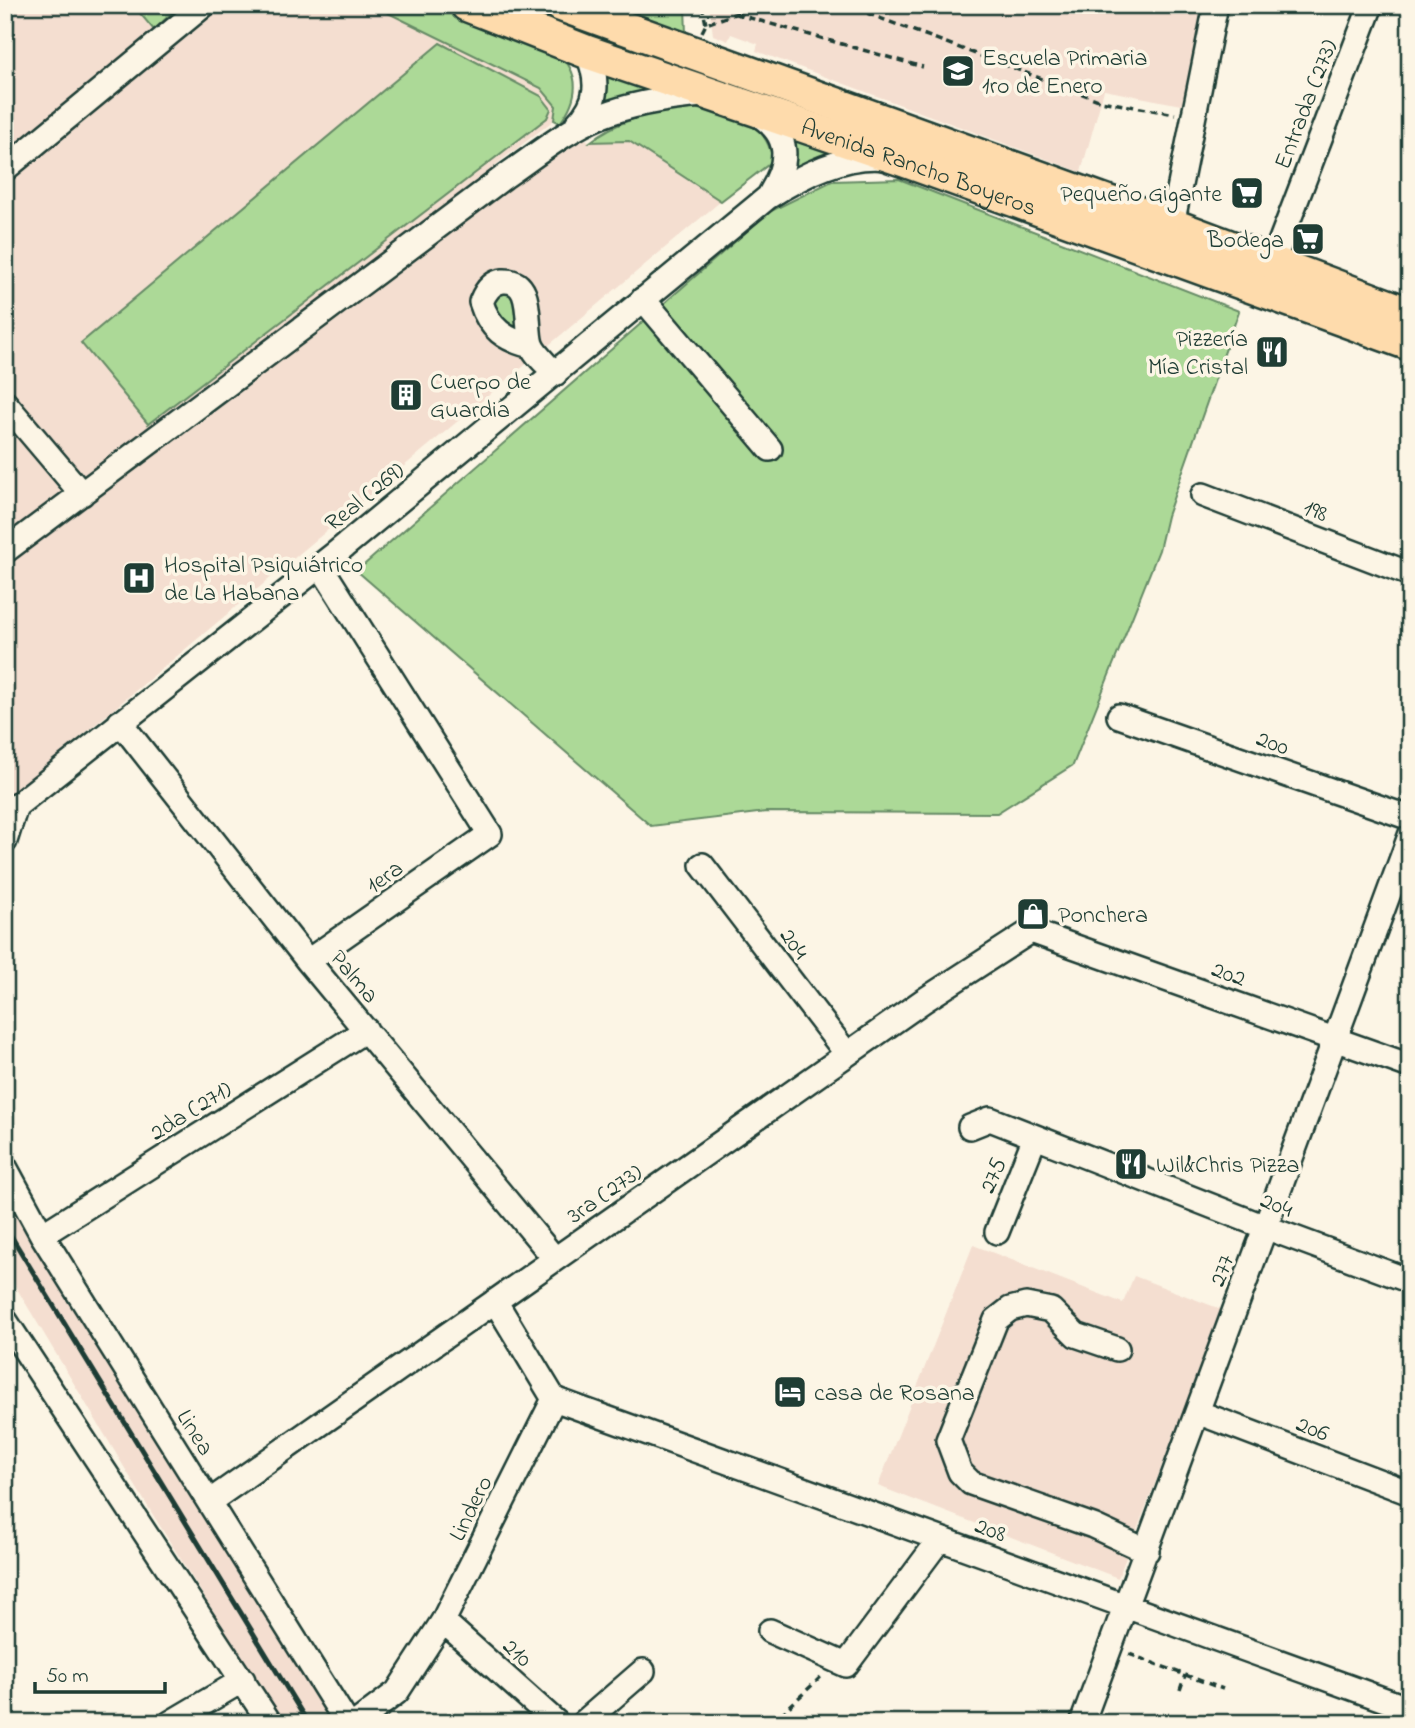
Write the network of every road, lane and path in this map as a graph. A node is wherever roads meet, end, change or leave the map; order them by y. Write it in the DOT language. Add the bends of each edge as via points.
graph roads {
  1 [pos="204,5"];
  2 [pos="467,5"];
  3 [pos="561,5"];
  4 [pos="702,5"];
  5 [pos="760,5"];
  6 [pos="798,5"];
  7 [pos="807,5"];
  8 [pos="845,5"];
  9 [pos="1216,5"];
  10 [pos="1371,5"];
  11 [pos="736,14"];
  12 [pos="706,24"];
  13 [pos="587,52"];
  14 [pos="691,52"];
  15 [pos="923,66"];
  16 [pos="708,94"];
  17 [pos="745,107"];
  18 [pos="1194,117"];
  19 [pos="568,133"];
  20 [pos="906,161"];
  21 [pos="5,169"];
  22 [pos="768,197"];
  23 [pos="1172,225"];
  24 [pos="1273,261"];
  25 [pos="643,299"];
  26 [pos="1410,314"];
  27 [pos="1410,344"];
  28 [pos="531,346"];
  29 [pos="555,373"];
  30 [pos="5,403"];
  31 [pos="770,449"];
  32 [pos="82,494"];
  33 [pos="1203,495"];
  34 [pos="5,551"];
  35 [pos="320,565"];
  36 [pos="1410,574"];
  37 [pos="1119,716"];
  38 [pos="120,722"];
  39 [pos="1410,818"];
  40 [pos="1410,836"];
  41 [pos="5,841"];
  42 [pos="702,864"];
  43 [pos="1031,931"];
  44 [pos="308,961"];
  45 [pos="366,1030"];
  46 [pos="1334,1037"];
  47 [pos="847,1054"];
  48 [pos="1410,1066"];
  49 [pos="970,1127"];
  50 [pos="1035,1137"];
  51 [pos="5,1167"];
  52 [pos="1265,1227"];
  53 [pos="997,1232"];
  54 [pos="42,1235"];
  55 [pos="555,1259"];
  56 [pos="1410,1281"];
  57 [pos="495,1301"];
  58 [pos="5,1320"];
  59 [pos="1117,1349"];
  60 [pos="554,1399"];
  61 [pos="1197,1412"];
  62 [pos="1410,1493"];
  63 [pos="209,1502"];
  64 [pos="940,1539"];
  65 [pos="1147,1550"];
  66 [pos="1126,1606"];
  67 [pos="443,1621"];
  68 [pos="770,1631"];
  69 [pos="1111,1647"];
  70 [pos="838,1661"];
  71 [pos="642,1671"];
  72 [pos="1185,1675"];
  73 [pos="243,1680"];
  74 [pos="1223,1689"];
  75 [pos="1180,1690"];
  76 [pos="1410,1709"];
  77 [pos="170,1723"];
  78 [pos="270,1723"];
  79 [pos="346,1723"];
  80 [pos="356,1723"];
  81 [pos="557,1723"];
  82 [pos="583,1723"];
  83 [pos="772,1723"];
  84 [pos="1082,1723"];
  1 -- 21 [label="street"];
  2 -- 13 [label="highway, Avenida Rancho Boyeros"];
  3 -- 14 [label="highway, Avenida Rancho Boyeros"];
  4 -- 12 [label="path"];
  5 -- 11 [label="path"];
  6 -- 7 [label="path"];
  8 -- 18 [label="path" via="1101,101"];
  9 -- 18 [label="street"];
  10 -- 24 [label="street, Entrada (273)"];
  11 -- 12 [label="path"];
  11 -- 15 [label="path"];
  12 -- 14 [label="path"];
  13 -- 16 [label="highway, Avenida Rancho Boyeros"];
  13 -- 19 [label="street" via="597,89 589,110"];
  14 -- 23 [label="highway, Avenida Rancho Boyeros"];
  16 -- 17 [label="highway, Avenida Rancho Boyeros"];
  16 -- 19 [label="street" via="634,106 600,116"];
  17 -- 20 [label="highway, Avenida Rancho Boyeros"];
  17 -- 22 [label="street, Real (269)" via="772,127 785,152 785,167"];
  18 -- 23 [label="street"];
  19 -- 32 [label="street"];
  20 -- 22 [label="street, Real (269)" via="866,158 838,164 793,181"];
  20 -- 27 [label="highway, Avenida Rancho Boyeros"];
  22 -- 25 [label="street, Real (269)"];
  23 -- 24 [label="highway, Avenida Rancho Boyeros"];
  24 -- 26 [label="highway, Avenida Rancho Boyeros"];
  25 -- 29 [label="street, Real (269)"];
  25 -- 31 [label="street"];
  28 -- 29 [label="street"];
  29 -- 35 [label="street, Real (269)"];
  30 -- 32 [label="street"];
  32 -- 34 [label="street"];
  33 -- 36 [label="street, 198"];
  35 -- 38 [label="street, Real (269)"];
  35 -- 44 [label="street, 1era" via="490,834"];
  37 -- 39 [label="street, 200"];
  38 -- 41 [label="street, Real (269)" via="16,806"];
  38 -- 44 [label="street, Palma"];
  40 -- 46 [label="street, 277"];
  42 -- 47 [label="street, 204"];
  43 -- 46 [label="street, 202"];
  43 -- 47 [label="street, 3ra (273)"];
  44 -- 45 [label="street, Palma"];
  45 -- 54 [label="street, 2da (271)"];
  45 -- 55 [label="street, Palma"];
  46 -- 48 [label="street, 202"];
  46 -- 52 [label="street, 277"];
  47 -- 55 [label="street, 3ra (273)"];
  49 -- 50 [label="street, 204" via="989,1119"];
  50 -- 52 [label="street, 204"];
  50 -- 53 [label="street, 275"];
  51 -- 54 [label="street, Linea"];
  52 -- 56 [label="street, 204"];
  52 -- 61 [label="street, 277"];
  54 -- 63 [label="street, Linea"];
  55 -- 57 [label="street, 3ra (273)"];
  57 -- 60 [label="street"];
  57 -- 63 [label="street, 3ra (273)"];
  58 -- 73 [label="street"];
  59 -- 65 [label="street" via="1076,1335 1051,1310 1026,1305 1010,1309 996,1320 948,1440 960,1472 971,1483"];
  60 -- 64 [label="street, 208"];
  60 -- 67 [label="street, Lindero"];
  61 -- 62 [label="street, 206"];
  61 -- 65 [label="street, 277"];
  63 -- 79 [label="street, Linea"];
  64 -- 66 [label="street, 208"];
  64 -- 70 [label="street" via="846,1665"];
  65 -- 66 [label="street, 277"];
  66 -- 69 [label="street, 277"];
  66 -- 76 [label="street, 208"];
  67 -- 80 [label="street, Lindero" via="397,1692"];
  67 -- 81 [label="street, 210"];
  68 -- 70 [label="street"];
  69 -- 72 [label="path"];
  69 -- 84 [label="street, 277"];
  70 -- 83 [label="path"];
  71 -- 82 [label="street"];
  72 -- 74 [label="path"];
  72 -- 75 [label="path"];
  73 -- 77 [label="street"];
  73 -- 78 [label="street"];
}
